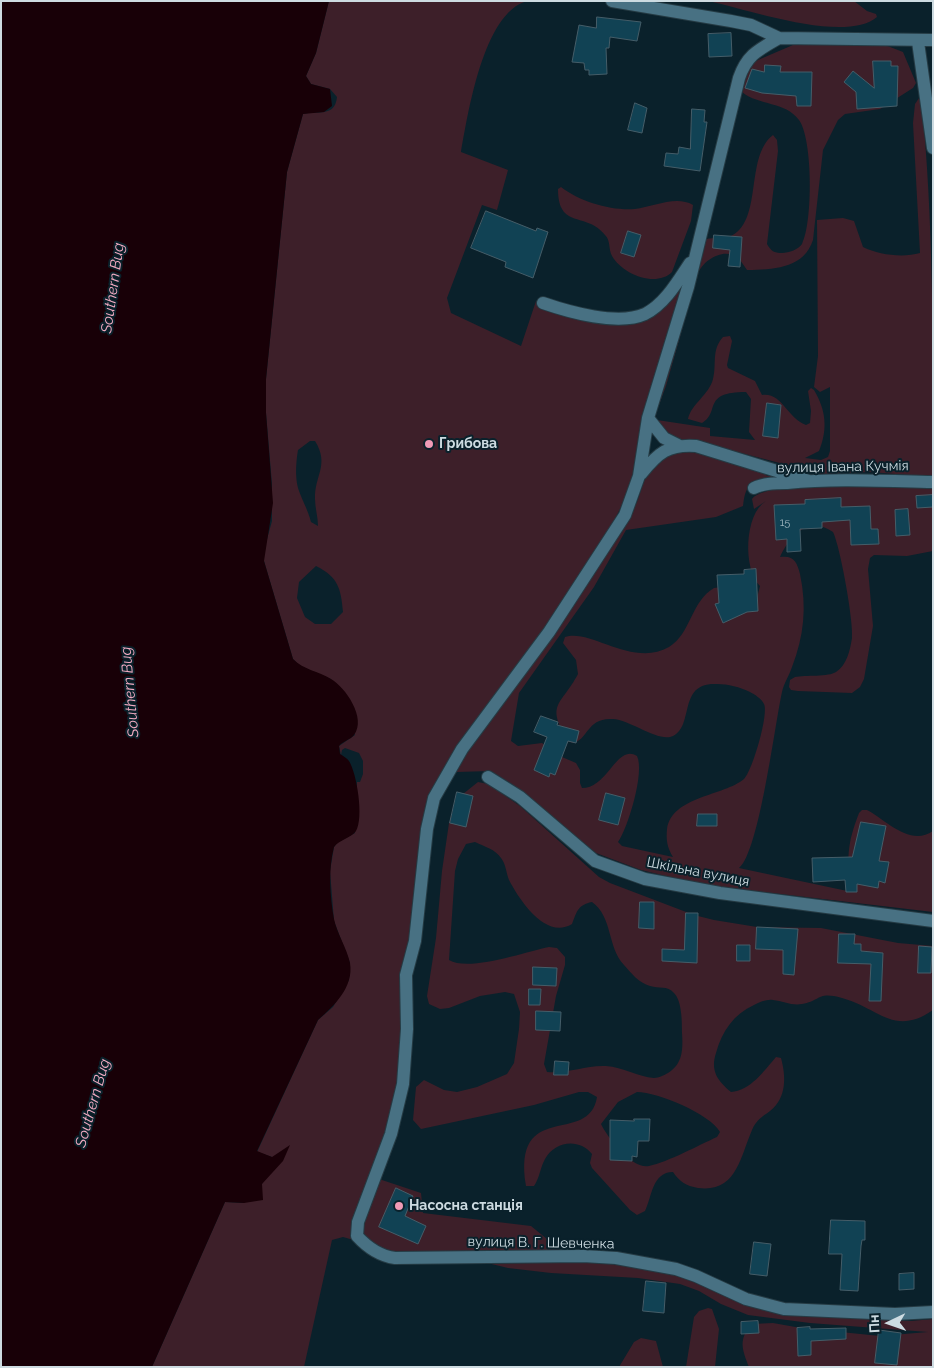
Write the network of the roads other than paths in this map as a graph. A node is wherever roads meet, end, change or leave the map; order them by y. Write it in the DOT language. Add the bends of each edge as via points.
graph roads {
  1 [pos="612,1"];
  2 [pos="779,38"];
  3 [pos="933,40"];
  4 [pos="918,42"];
  5 [pos="933,148"];
  6 [pos="696,254"];
  7 [pos="543,303"];
  8 [pos="648,418"];
  9 [pos="678,445"];
  10 [pos="639,476"];
  11 [pos="809,481"];
  12 [pos="933,482"];
  13 [pos="754,488"];
  14 [pos="488,777"];
  15 [pos="933,921"];
  16 [pos="933,1312"];
  1 -- 2 [label="street" via="731,20"];
  2 -- 4 [label="street"];
  2 -- 6 [label="street" via="750,56 743,67"];
  3 -- 4 [label="street"];
  4 -- 5 [label="street"];
  6 -- 7 [label="street" via="669,293 644,314 605,318"];
  6 -- 8 [label="street"];
  8 -- 9 [label="street" via="664,438"];
  8 -- 10 [label="street"];
  9 -- 10 [label="street" via="664,451"];
  9 -- 11 [label="street" via="696,446"];
  10 -- 16 [label="street, вулиця В. Г. Шевченка" via="625,515 595,563 462,749 434,798 427,830 415,942 406,975 403,1084 391,1134 358,1222 357,1236 364,1244 395,1258 616,1258 676,1269 746,1299 784,1309 895,1314"];
  11 -- 12 [label="street, вулиця Івана Кучмія" via="885,479"];
  11 -- 13 [label="street, вулиця Івана Кучмія"];
  14 -- 15 [label="street, Шкільна вулиця" via="520,796 595,861 645,879 720,894"];
}
